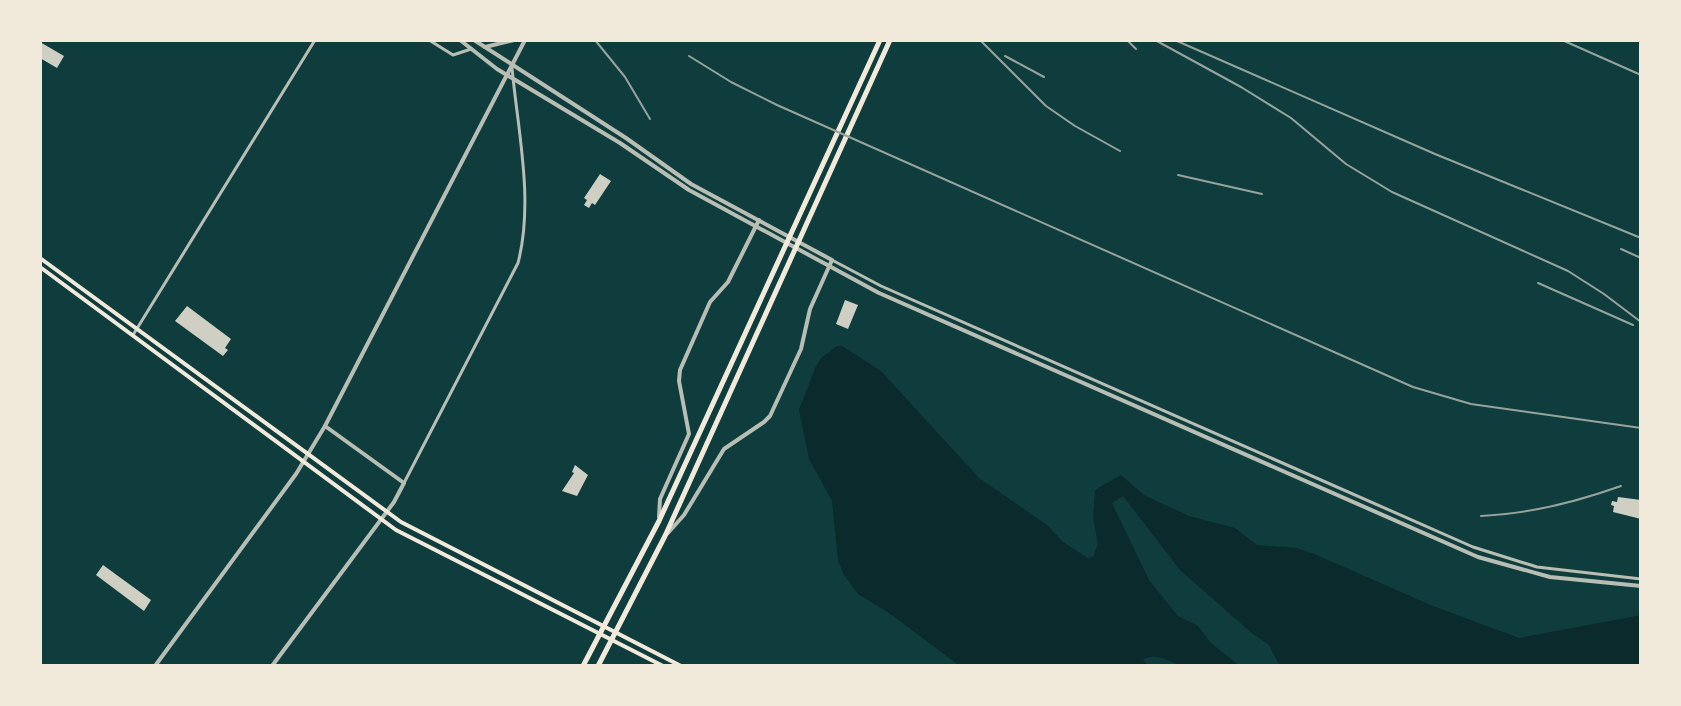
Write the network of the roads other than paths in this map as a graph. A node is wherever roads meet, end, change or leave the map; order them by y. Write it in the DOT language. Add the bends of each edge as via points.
graph roads {
  1 [pos="315,40"];
  2 [pos="429,40"];
  3 [pos="460,40"];
  4 [pos="474,40"];
  5 [pos="514,40"];
  6 [pos="525,40"];
  7 [pos="880,40"];
  8 [pos="890,40"];
  9 [pos="482,47"];
  10 [pos="471,49"];
  11 [pos="512,67"];
  12 [pos="510,77"];
  13 [pos="759,220"];
  14 [pos="756,227"];
  15 [pos="40,258"];
  16 [pos="832,260"];
  17 [pos="829,266"];
  18 [pos="40,267"];
  19 [pos="137,329"];
  20 [pos="133,335"];
  21 [pos="325,426"];
  22 [pos="308,454"];
  23 [pos="304,462"];
  24 [pos="404,483"];
  25 [pos="688,483"];
  26 [pos="700,489"];
  27 [pos="387,512"];
  28 [pos="381,520"];
  29 [pos="659,521"];
  30 [pos="665,536"];
  31 [pos="1641,579"];
  32 [pos="1641,586"];
  33 [pos="604,627"];
  34 [pos="616,633"];
  35 [pos="600,634"];
  36 [pos="612,640"];
  37 [pos="155,666"];
  38 [pos="272,666"];
  39 [pos="583,666"];
  40 [pos="598,666"];
  41 [pos="663,666"];
  42 [pos="681,666"];
  1 -- 19 [label="street"];
  2 -- 10 [label="street" via="453,55"];
  3 -- 10 [label="street"];
  4 -- 9 [label="street"];
  5 -- 9 [label="street"];
  6 -- 11 [label="street"];
  7 -- 29 [label="main road"];
  8 -- 25 [label="main road"];
  9 -- 11 [label="street"];
  10 -- 12 [label="street"];
  11 -- 12 [label="street"];
  11 -- 13 [label="street" via="691,184"];
  12 -- 14 [label="street"];
  12 -- 21 [label="street"];
  12 -- 24 [label="street" via="524,189 525,236 518,263"];
  13 -- 14 [label="street"];
  13 -- 16 [label="street"];
  14 -- 17 [label="street"];
  14 -- 29 [label="street" via="728,282 710,302 680,370 689,434 660,499"];
  15 -- 19 [label="main road"];
  16 -- 17 [label="street"];
  16 -- 31 [label="street" via="1473,547 1537,567"];
  17 -- 26 [label="street" via="810,309 801,349 770,416 724,449"];
  17 -- 32 [label="street" via="921,313 1466,552 1542,575"];
  18 -- 20 [label="main road"];
  19 -- 20 [label="street"];
  19 -- 22 [label="main road"];
  20 -- 23 [label="main road"];
  21 -- 22 [label="street"];
  21 -- 24 [label="street"];
  22 -- 23 [label="street"];
  22 -- 27 [label="main road"];
  23 -- 28 [label="main road"];
  23 -- 37 [label="street"];
  24 -- 27 [label="street"];
  25 -- 26 [label="street" via="693,491"];
  25 -- 30 [label="main road"];
  26 -- 30 [label="street"];
  27 -- 28 [label="street"];
  27 -- 33 [label="main road"];
  28 -- 35 [label="main road"];
  28 -- 38 [label="street"];
  29 -- 33 [label="main road"];
  30 -- 34 [label="main road"];
  33 -- 34 [label="main road"];
  33 -- 35 [label="main road"];
  34 -- 36 [label="main road"];
  34 -- 42 [label="main road"];
  35 -- 36 [label="main road"];
  35 -- 39 [label="main road"];
  36 -- 40 [label="main road"];
  36 -- 41 [label="main road"];
}
